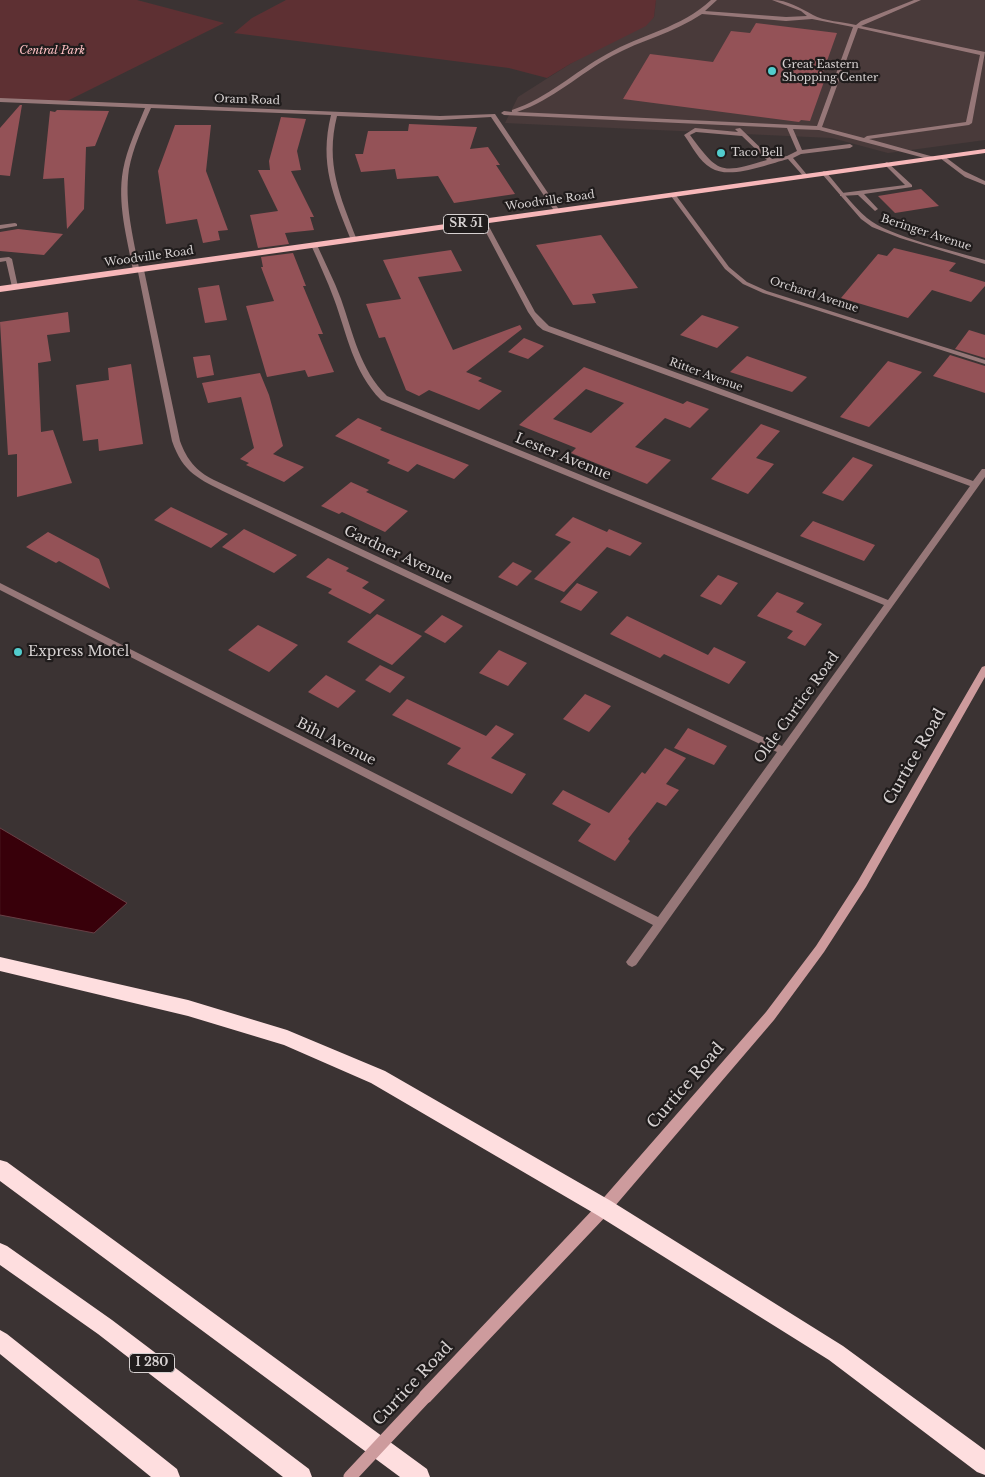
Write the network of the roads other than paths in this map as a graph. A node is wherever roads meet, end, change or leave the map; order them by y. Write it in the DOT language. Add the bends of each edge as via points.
graph roads {
  1 [pos="714,0"];
  2 [pos="775,0"];
  3 [pos="918,0"];
  4 [pos="700,12"];
  5 [pos="812,17"];
  6 [pos="857,26"];
  7 [pos="984,54"];
  8 [pos="0,100"];
  9 [pos="150,106"];
  10 [pos="504,113"];
  11 [pos="334,114"];
  12 [pos="493,115"];
  13 [pos="732,123"];
  14 [pos="789,126"];
  15 [pos="818,128"];
  16 [pos="742,134"];
  17 [pos="862,139"];
  18 [pos="850,146"];
  19 [pos="985,151"];
  20 [pos="800,152"];
  21 [pos="942,156"];
  22 [pos="789,158"];
  23 [pos="932,158"];
  24 [pos="771,161"];
  25 [pos="887,164"];
  26 [pos="824,173"];
  27 [pos="805,176"];
  28 [pos="985,183"];
  29 [pos="860,193"];
  30 [pos="673,194"];
  31 [pos="842,196"];
  32 [pos="875,209"];
  33 [pos="557,211"];
  34 [pos="484,221"];
  35 [pos="15,225"];
  36 [pos="0,227"];
  37 [pos="354,240"];
  38 [pos="314,245"];
  39 [pos="0,260"];
  40 [pos="985,262"];
  41 [pos="138,270"];
  42 [pos="15,287"];
  43 [pos="0,289"];
  44 [pos="985,362"];
  45 [pos="985,471"];
  46 [pos="975,485"];
  47 [pos="0,586"];
  48 [pos="890,604"];
  49 [pos="985,669"];
  50 [pos="784,751"];
  51 [pos="660,923"];
  52 [pos="632,962"];
  53 [pos="0,964"];
  54 [pos="0,1169"];
  55 [pos="604,1208"];
  56 [pos="0,1253"];
  57 [pos="0,1342"];
  58 [pos="985,1464"];
  59 [pos="169,1477"];
  60 [pos="301,1477"];
  61 [pos="350,1477"];
  62 [pos="419,1477"];
  1 -- 4 [label="street"];
  2 -- 5 [label="street" via="803,10"];
  3 -- 6 [label="street"];
  4 -- 5 [label="street" via="786,19"];
  4 -- 10 [label="street" via="680,25 622,47 538,102"];
  5 -- 6 [label="street"];
  6 -- 7 [label="street"];
  6 -- 15 [label="street" via="852,32"];
  7 -- 17 [label="street" via="970,123"];
  8 -- 9 [label="street, Oram Road"];
  9 -- 11 [label="street, Oram Road"];
  9 -- 41 [label="street, Gardner Avenue" via="134,142 125,178 126,203"];
  10 -- 12 [label="street, Oram Road"];
  10 -- 13 [label="street"];
  11 -- 12 [label="street, Oram Road" via="440,118"];
  11 -- 37 [label="street" via="327,139 329,168"];
  12 -- 33 [label="street"];
  13 -- 14 [label="street"];
  13 -- 16 [label="street"];
  14 -- 15 [label="street"];
  14 -- 20 [label="street"];
  15 -- 17 [label="street"];
  16 -- 24 [label="street"];
  16 -- 24 [label="street" via="695,130 688,135 713,167 723,170 749,168"];
  17 -- 23 [label="street"];
  18 -- 20 [label="street"];
  19 -- 21 [label="main road, Woodville Road / SR 51"];
  20 -- 22 [label="street"];
  21 -- 23 [label="main road, Woodville Road / SR 51"];
  21 -- 28 [label="street" via="961,174"];
  22 -- 24 [label="street"];
  22 -- 27 [label="street"];
  23 -- 25 [label="main road, Woodville Road / SR 51"];
  25 -- 26 [label="main road, Woodville Road / SR 51"];
  25 -- 29 [label="street" via="910,186"];
  26 -- 27 [label="main road, Woodville Road / SR 51"];
  26 -- 31 [label="street, Beringer Avenue"];
  27 -- 30 [label="main road, Woodville Road / SR 51"];
  29 -- 31 [label="street"];
  29 -- 32 [label="street"];
  30 -- 33 [label="main road, Woodville Road / SR 51"];
  30 -- 44 [label="street, Orchard Avenue" via="726,268 745,283"];
  31 -- 40 [label="street, Beringer Avenue" via="874,226"];
  33 -- 34 [label="main road, Woodville Road / SR 51"];
  34 -- 37 [label="main road, Woodville Road / SR 51"];
  34 -- 46 [label="street, Ritter Avenue" via="532,312 546,328"];
  35 -- 36 [label="street"];
  37 -- 38 [label="main road, Woodville Road / SR 51"];
  38 -- 41 [label="main road, Woodville Road / SR 51"];
  38 -- 48 [label="street, Lester Avenue" via="360,364 373,387 384,398"];
  39 -- 42 [label="street" via="9,259"];
  41 -- 42 [label="main road, Woodville Road / SR 51"];
  41 -- 50 [label="street, Gardner Avenue" via="176,441 182,461 189,468 230,491"];
  42 -- 43 [label="main road, Woodville Road / SR 51"];
  45 -- 46 [label="street, Olde Curtice Road"];
  46 -- 48 [label="street, Olde Curtice Road"];
  47 -- 51 [label="street, Bihl Avenue"];
  48 -- 50 [label="street, Olde Curtice Road"];
  49 -- 55 [label="street, Curtice Road" via="862,884 820,949 770,1016"];
  50 -- 51 [label="street, Olde Curtice Road"];
  51 -- 52 [label="street, Olde Curtice Road"];
  53 -- 55 [label="highway" via="188,1008 287,1038 378,1077"];
  54 -- 62 [label="highway"];
  55 -- 58 [label="highway" via="836,1353"];
  55 -- 61 [label="street, Curtice Road, bridge"];
  56 -- 60 [label="highway, I 280" via="105,1327"];
  57 -- 59 [label="highway"];
}
